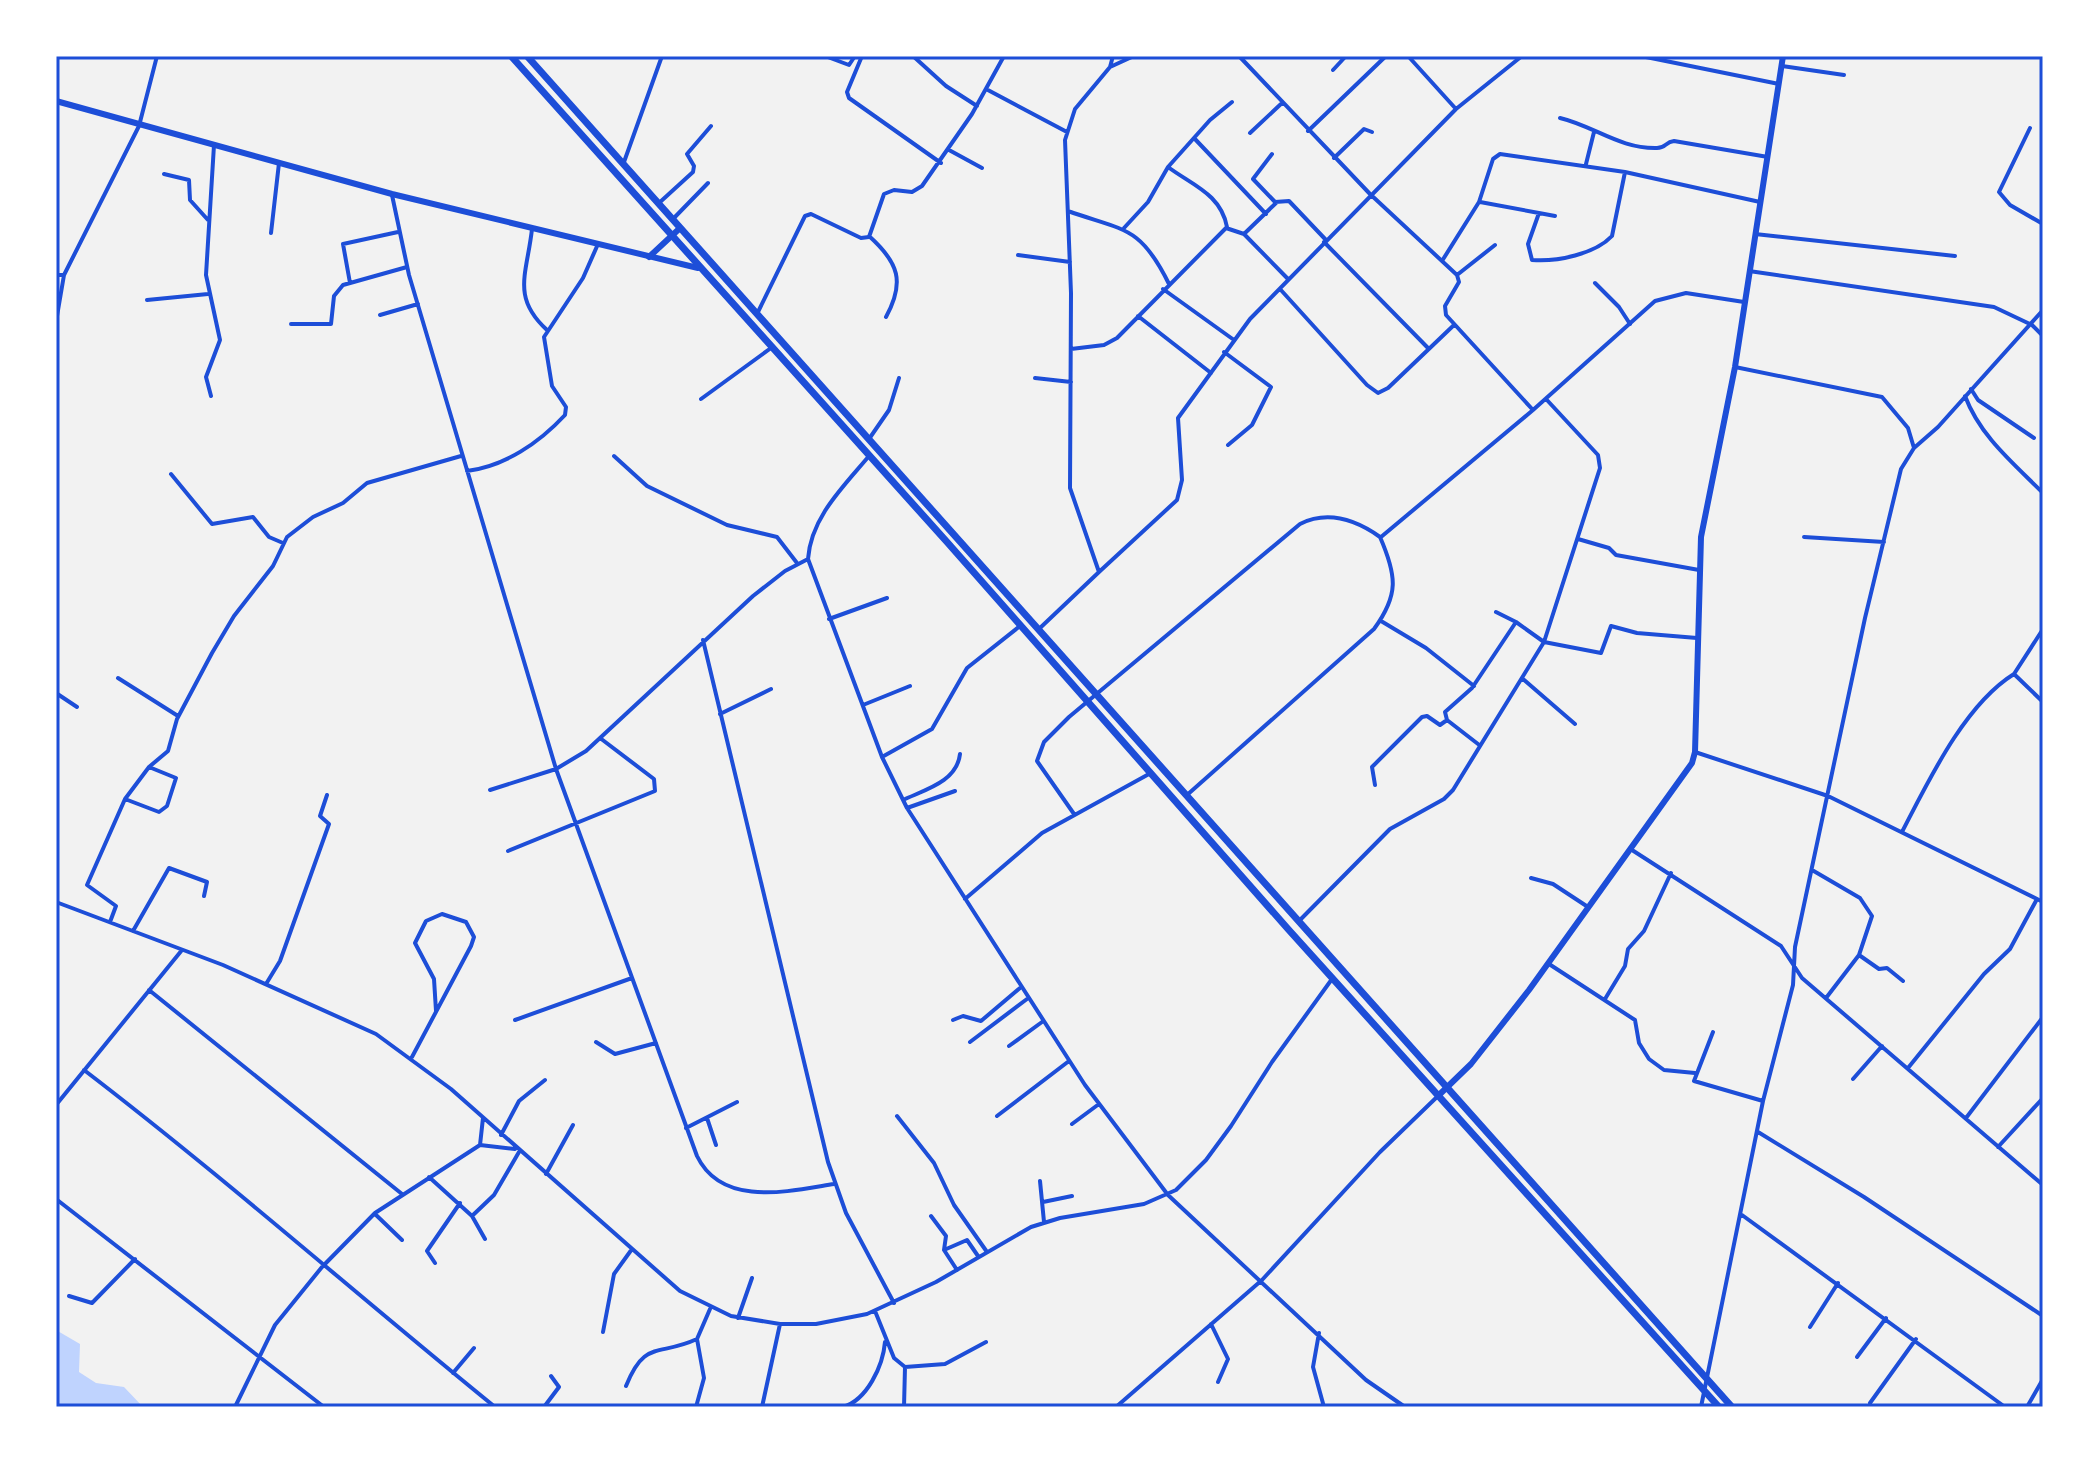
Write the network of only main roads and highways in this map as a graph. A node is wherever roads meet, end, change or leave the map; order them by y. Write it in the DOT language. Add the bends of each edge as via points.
graph roads {
  1 [pos="511,56"];
  2 [pos="527,56"];
  3 [pos="1783,56"];
  4 [pos="56,101"];
  5 [pos="679,229"];
  6 [pos="671,236"];
  7 [pos="649,257"];
  8 [pos="698,268"];
  9 [pos="832,398"];
  10 [pos="823,406"];
  11 [pos="1447,1089"];
  12 [pos="1439,1095"];
  13 [pos="1706,1386"];
  14 [pos="1719,1407"];
  15 [pos="1732,1407"];
  1 -- 6 [label="highway"];
  2 -- 5 [label="highway"];
  3 -- 11 [label="main road" via="1735,367 1701,537 1695,752 1684,778 1549,964"];
  4 -- 7 [label="main road" via="392,194"];
  5 -- 6 [label="main road"];
  5 -- 9 [label="highway"];
  6 -- 7 [label="main road"];
  6 -- 8 [label="highway"];
  7 -- 8 [label="main road"];
  8 -- 10 [label="highway"];
  9 -- 10 [label="highway"];
  9 -- 11 [label="highway"];
  10 -- 12 [label="highway"];
  11 -- 12 [label="main road"];
  11 -- 13 [label="highway"];
  12 -- 13 [label="highway"];
  13 -- 14 [label="highway"];
  13 -- 15 [label="highway"];
}
